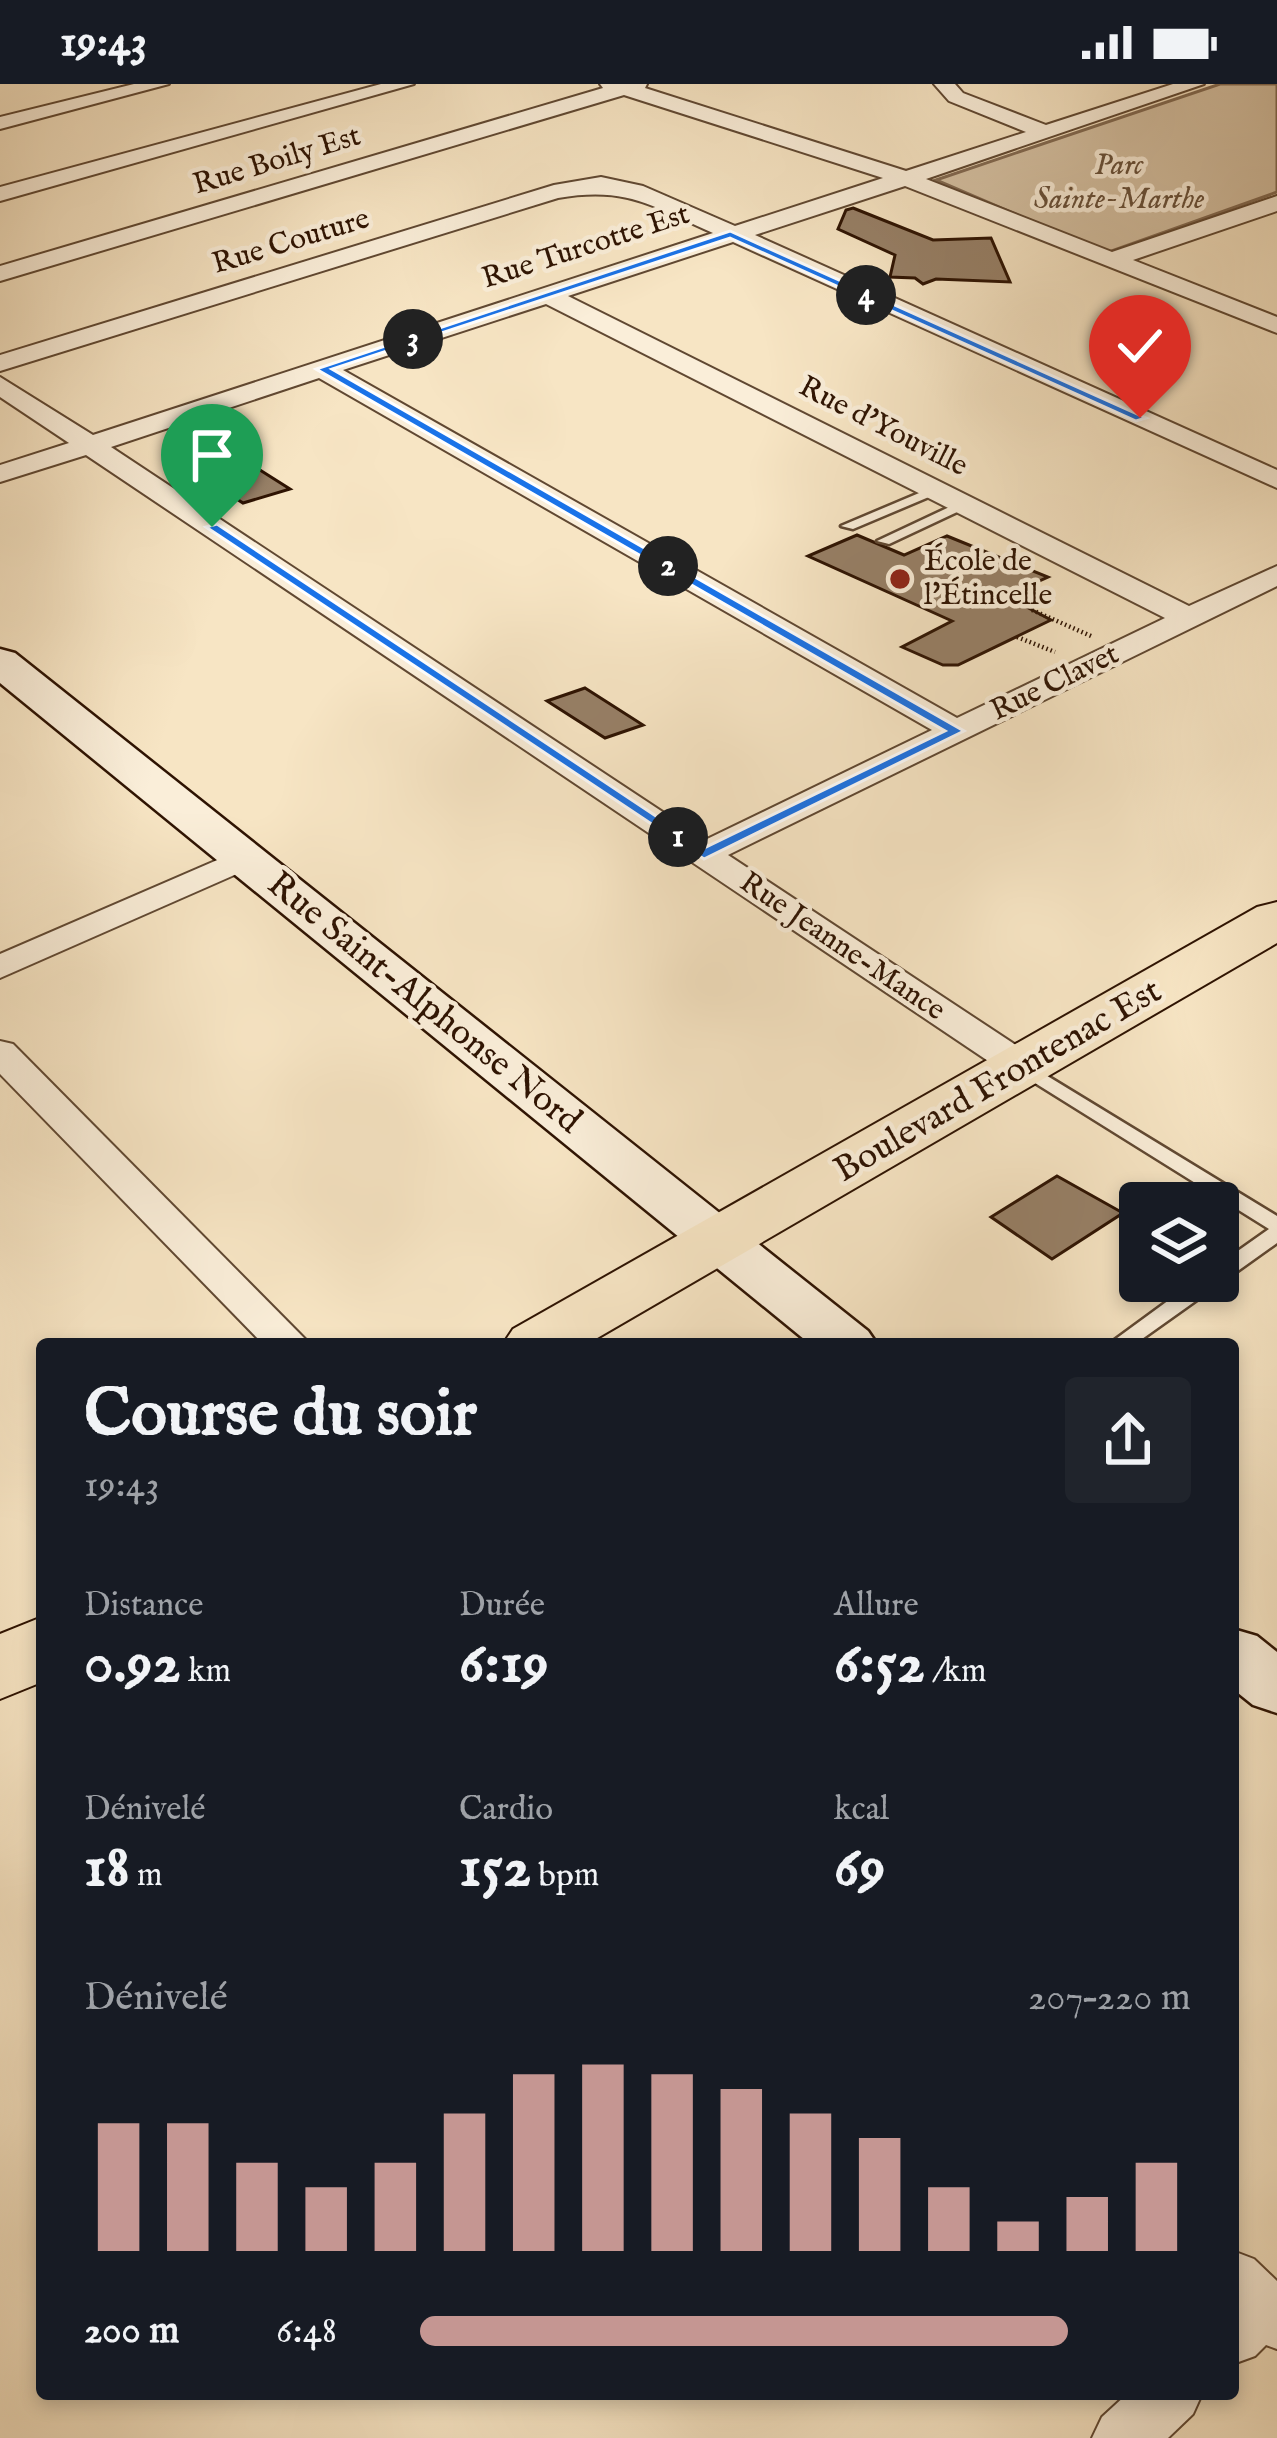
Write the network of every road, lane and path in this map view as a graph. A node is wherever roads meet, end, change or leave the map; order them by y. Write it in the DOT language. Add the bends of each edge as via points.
graph roads {
  1 [pos="159,84"];
  2 [pos="306,84"];
  3 [pos="404,84"];
  4 [pos="944,84"];
  5 [pos="1194,84"];
  6 [pos="625,86"];
  7 [pos="351,98"];
  8 [pos="0,123"];
  9 [pos="1047,133"];
  10 [pos="904,178"];
  11 [pos="0,194"];
  12 [pos="1275,205"];
  13 [pos="730,234"];
  14 [pos="1109,261"];
  15 [pos="0,274"];
  16 [pos="547,295"];
  17 [pos="1277,326"];
  18 [pos="0,363"];
  19 [pos="322,369"];
  20 [pos="0,385"];
  21 [pos="90,445"];
  22 [pos="0,474"];
  23 [pos="1277,480"];
  24 [pos="936,490"];
  25 [pos="965,505"];
  26 [pos="848,526"];
  27 [pos="884,541"];
  28 [pos="1277,575"];
  29 [pos="1032,610"];
  30 [pos="1189,618"];
  31 [pos="1124,650"];
  32 [pos="0,662"];
  33 [pos="957,731"];
  34 [pos="704,854"];
  35 [pos="244,857"];
  36 [pos="1277,919"];
  37 [pos="0,967"];
  38 [pos="0,1052"];
  39 [pos="1026,1070"];
  40 [pos="1277,1229"];
  41 [pos="716,1239"];
  42 [pos="1239,1259"];
  43 [pos="1179,1302"];
  44 [pos="282,1338"];
  45 [pos="547,1338"];
  46 [pos="840,1338"];
  47 [pos="1128,1338"];
  48 [pos="36,1649"];
  49 [pos="1239,1658"];
  50 [pos="0,1671"];
  51 [pos="1277,1688"];
  52 [pos="1165,2400"];
  53 [pos="1124,2438"];
  1 -- 8 [label="street"];
  2 -- 7 [label="street"];
  3 -- 7 [label="street"];
  4 -- 9 [label="street" via="956,97"];
  5 -- 9 [label="street, Rue Turcotte Est"];
  6 -- 10 [label="street"];
  6 -- 15 [label="street, Rue Boily Est"];
  7 -- 11 [label="street"];
  9 -- 10 [label="street, Rue Turcotte Est"];
  10 -- 13 [label="street, Rue Turcotte Est"];
  10 -- 14 [label="street"];
  12 -- 14 [label="street"];
  13 -- 16 [label="street, Rue Turcotte Est"];
  13 -- 18 [label="street, Rue Couture" via="643,193 601,184 554,192"];
  13 -- 23 [label="street"];
  14 -- 17 [label="street"];
  16 -- 19 [label="street, Rue Turcotte Est"];
  16 -- 24 [label="street, Rue d'Youville"];
  19 -- 21 [label="street, Rue Turcotte Est"];
  19 -- 33 [label="street"];
  20 -- 21 [label="street, Rue Jeanne-Mance"];
  21 -- 22 [label="street, Rue Turcotte Est"];
  21 -- 34 [label="street, Rue Jeanne-Mance"];
  24 -- 25 [label="street, Rue d'Youville"];
  24 -- 26 [label="lane"];
  25 -- 27 [label="lane"];
  25 -- 30 [label="street, Rue d'Youville"];
  28 -- 30 [label="street, Rue Clavet"];
  29 -- 31 [label="path"];
  30 -- 31 [label="street, Rue Clavet"];
  31 -- 33 [label="street, Rue Clavet"];
  32 -- 35 [label="main road, Rue Saint-Alphonse Nord"];
  33 -- 34 [label="street, Rue Clavet"];
  34 -- 39 [label="street, Rue Jeanne-Mance"];
  35 -- 37 [label="street"];
  35 -- 41 [label="main road, Rue Saint-Alphonse Nord"];
  36 -- 39 [label="main road, Boulevard Frontenac Est"];
  38 -- 44 [label="street"];
  39 -- 40 [label="lane"];
  39 -- 41 [label="main road, Boulevard Frontenac Est"];
  40 -- 42 [label="lane"];
  41 -- 45 [label="main road, Boulevard Frontenac Est"];
  41 -- 46 [label="main road, Rue Saint-Alphonse Nord"];
  43 -- 47 [label="lane"];
  48 -- 50 [label="main road"];
  49 -- 51 [label="main road"];
  52 -- 53 [label="street"];
}
